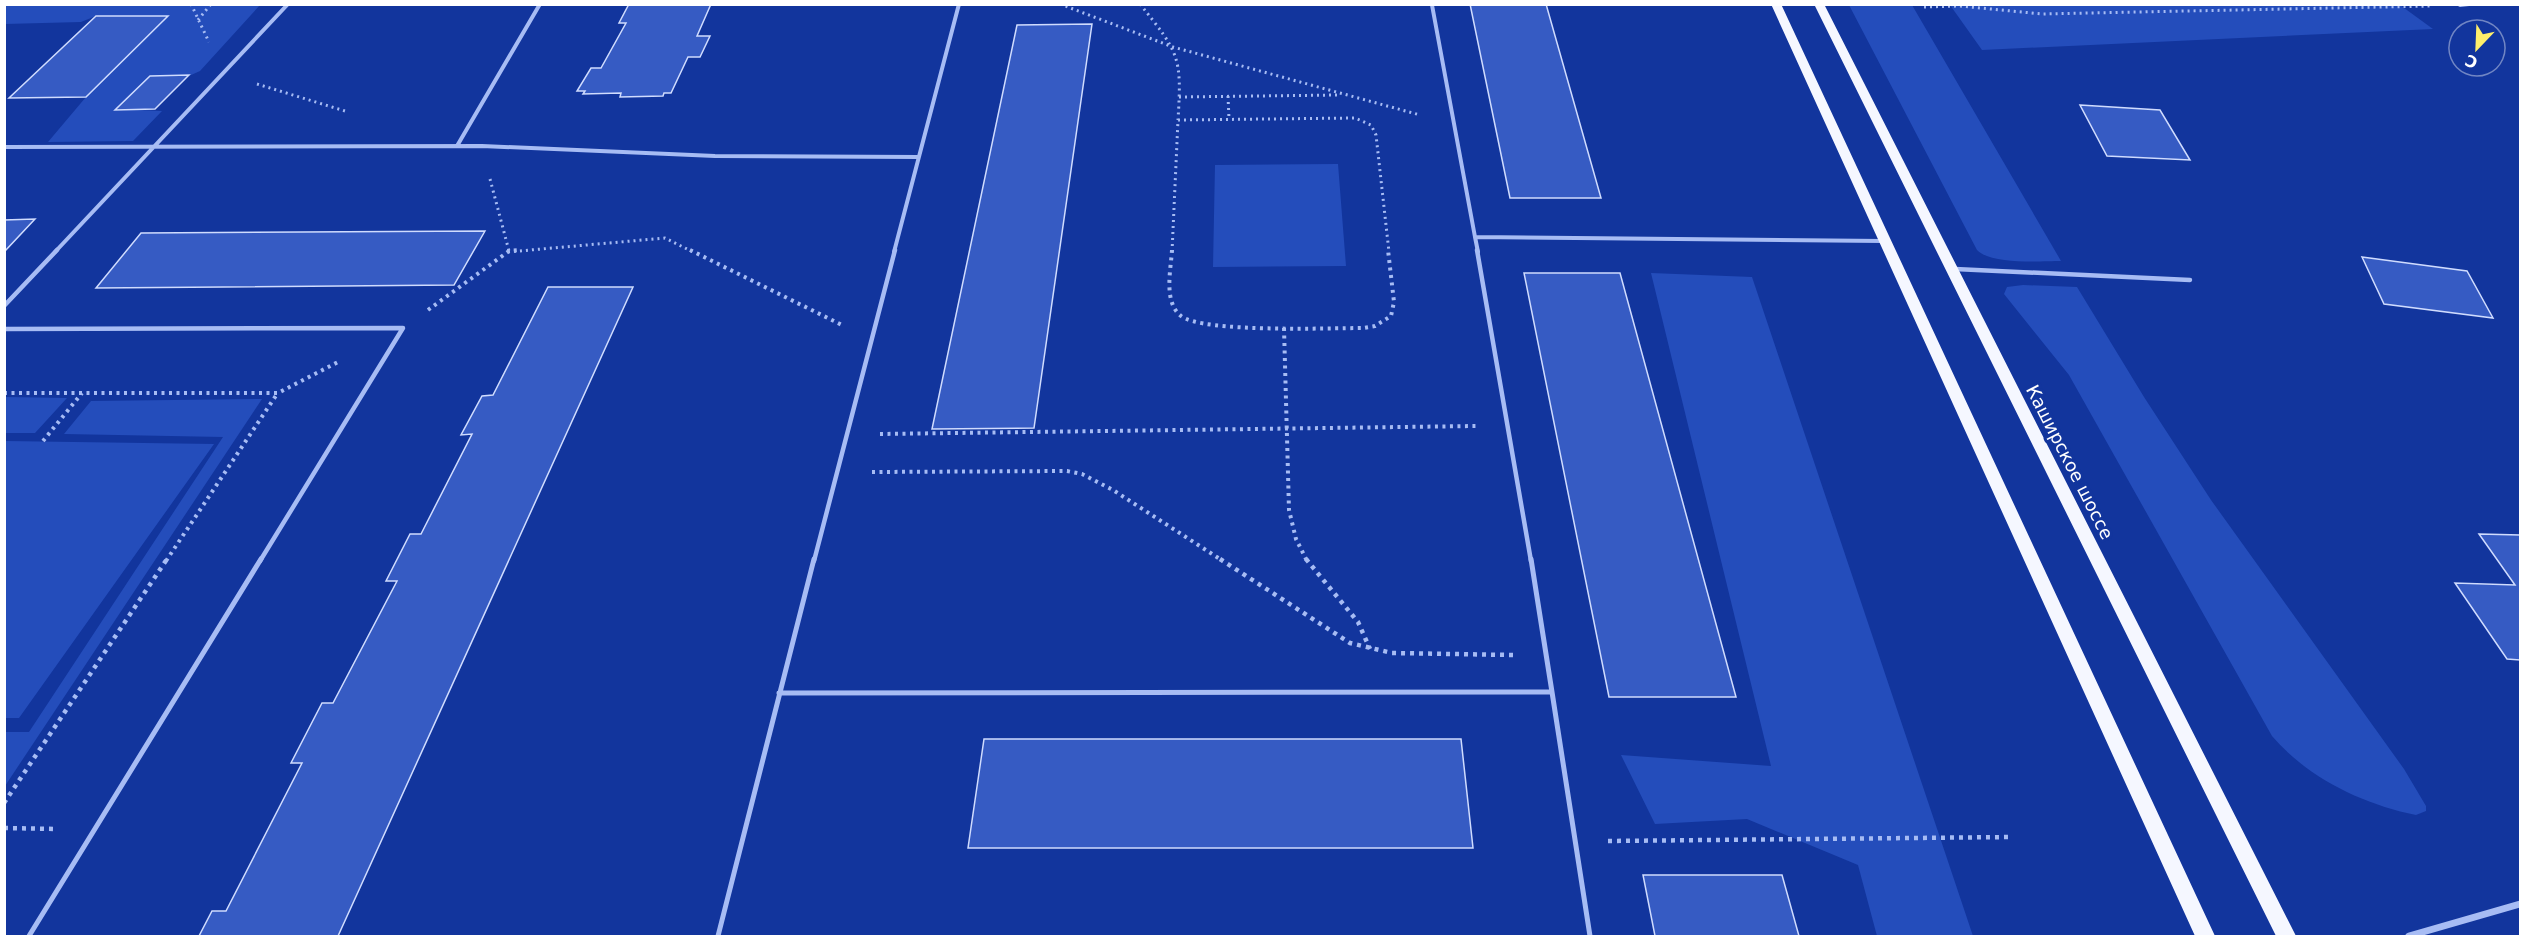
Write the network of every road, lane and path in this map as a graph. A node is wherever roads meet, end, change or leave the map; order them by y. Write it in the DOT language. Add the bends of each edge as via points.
graph roads {
  1 [pos="191,4"];
  2 [pos="211,4"];
  3 [pos="288,4"];
  4 [pos="540,4"];
  5 [pos="959,4"];
  6 [pos="1060,4"];
  7 [pos="1140,4"];
  8 [pos="1426,4"];
  9 [pos="1776,4"];
  10 [pos="1819,4"];
  11 [pos="2469,4"];
  12 [pos="1432,5"];
  13 [pos="2460,5"];
  14 [pos="1924,6"];
  15 [pos="198,20"];
  16 [pos="1173,47"];
  17 [pos="223,73"];
  18 [pos="1342,95"];
  19 [pos="1228,96"];
  20 [pos="1179,97"];
  21 [pos="346,112"];
  22 [pos="1453,117"];
  23 [pos="1229,119"];
  24 [pos="1178,120"];
  25 [pos="457,146"];
  26 [pos="482,146"];
  27 [pos="4,147"];
  28 [pos="154,147"];
  29 [pos="919,157"];
  30 [pos="1475,237"];
  31 [pos="1886,241"];
  32 [pos="509,251"];
  33 [pos="1952,269"];
  34 [pos="2190,280"];
  35 [pos="4,306"];
  36 [pos="403,328"];
  37 [pos="1284,328"];
  38 [pos="4,329"];
  39 [pos="872,339"];
  40 [pos="340,361"];
  41 [pos="4,393"];
  42 [pos="82,393"];
  43 [pos="278,393"];
  44 [pos="1509,426"];
  45 [pos="1287,428"];
  46 [pos="846,435"];
  47 [pos="43,441"];
  48 [pos="837,472"];
  49 [pos="1370,650"];
  50 [pos="1546,655"];
  51 [pos="1552,692"];
  52 [pos="779,693"];
  53 [pos="4,803"];
  54 [pos="4,828"];
  55 [pos="96,830"];
  56 [pos="2012,837"];
  57 [pos="1575,842"];
  58 [pos="2520,904"];
  59 [pos="29,936"];
  60 [pos="718,936"];
  61 [pos="1590,936"];
  62 [pos="2205,936"];
  63 [pos="2286,936"];
  64 [pos="2409,936"];
  1 -- 15 [label="path"];
  2 -- 15 [label="path"];
  3 -- 17 [label="lane"];
  4 -- 25 [label="lane"];
  5 -- 29 [label="lane"];
  6 -- 16 [label="path"];
  7 -- 16 [label="path"];
  8 -- 12 [label="lane"];
  9 -- 31 [label="main road"];
  10 -- 33 [label="main road, Каширское шоссе"];
  11 -- 13 [label="lane"];
  12 -- 22 [label="lane"];
  13 -- 14 [label="path" via="2042,14"];
  15 -- 17 [label="path"];
  16 -- 18 [label="path"];
  16 -- 20 [label="path"];
  17 -- 21 [label="path"];
  17 -- 28 [label="lane"];
  18 -- 19 [label="path"];
  18 -- 22 [label="path" via="1412,114"];
  19 -- 20 [label="path"];
  19 -- 23 [label="path"];
  20 -- 24 [label="path"];
  22 -- 30 [label="lane"];
  23 -- 24 [label="path"];
  23 -- 37 [label="path" via="1355,118 1371,125 1376,135 1394,302 1391,316 1363,328"];
  24 -- 37 [label="path" via="1172,303 1181,316 1199,323"];
  25 -- 26 [label="lane"];
  25 -- 28 [label="lane"];
  26 -- 29 [label="lane" via="715,156"];
  26 -- 32 [label="path"];
  27 -- 28 [label="lane"];
  28 -- 35 [label="lane"];
  29 -- 39 [label="lane"];
  30 -- 31 [label="lane"];
  30 -- 44 [label="lane"];
  31 -- 62 [label="main road"];
  32 -- 36 [label="path"];
  32 -- 39 [label="path" via="665,238"];
  33 -- 34 [label="lane"];
  33 -- 63 [label="main road, Каширское шоссе"];
  36 -- 38 [label="lane"];
  36 -- 55 [label="lane"];
  37 -- 45 [label="path"];
  39 -- 46 [label="lane"];
  40 -- 43 [label="path"];
  41 -- 42 [label="path"];
  42 -- 43 [label="path"];
  42 -- 47 [label="path"];
  43 -- 53 [label="path"];
  44 -- 45 [label="path"];
  44 -- 50 [label="lane"];
  45 -- 46 [label="path"];
  45 -- 49 [label="path" via="1290,518 1295,536 1312,568 1362,629"];
  46 -- 48 [label="lane"];
  48 -- 49 [label="path" via="1082,474 1113,490 1333,634"];
  48 -- 52 [label="lane"];
  49 -- 50 [label="path" via="1416,655"];
  50 -- 51 [label="lane"];
  51 -- 52 [label="lane"];
  51 -- 57 [label="lane"];
  52 -- 60 [label="lane"];
  54 -- 55 [label="path"];
  55 -- 59 [label="lane"];
  56 -- 57 [label="path"];
  57 -- 61 [label="lane"];
  58 -- 64 [label="street"];
}
